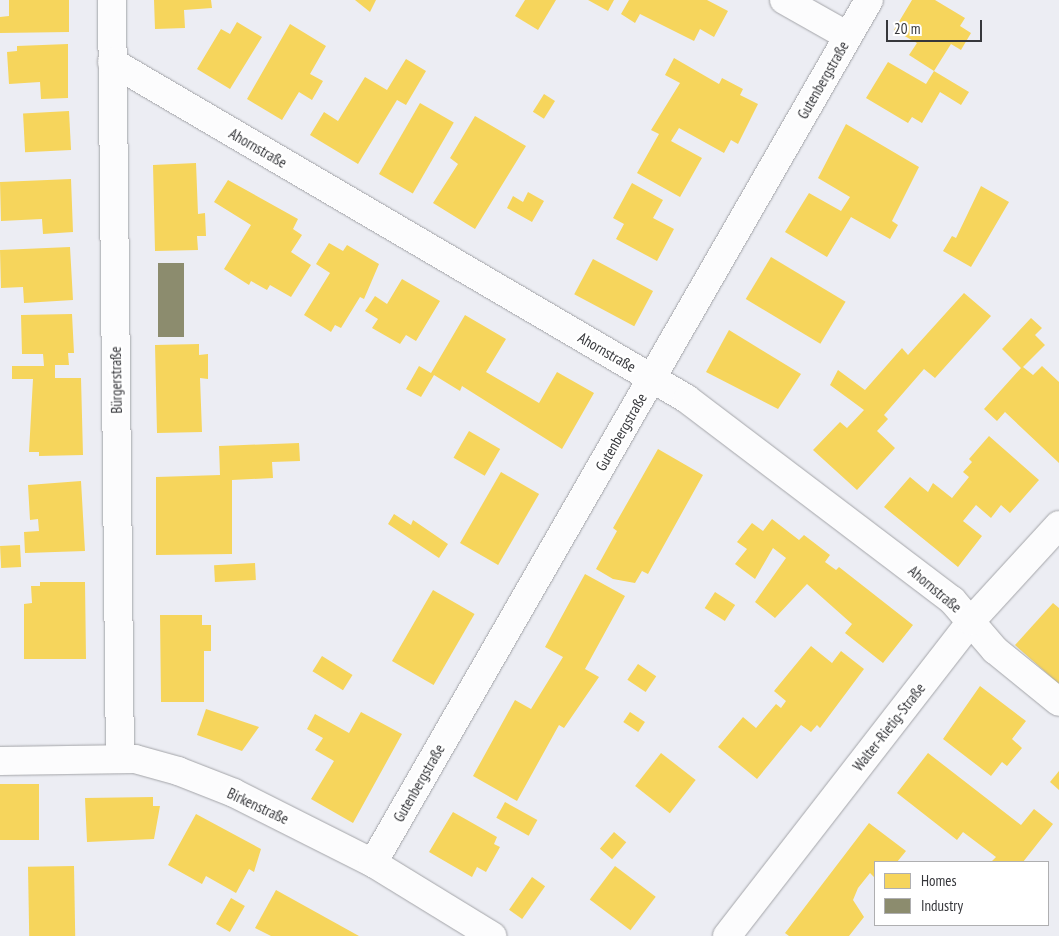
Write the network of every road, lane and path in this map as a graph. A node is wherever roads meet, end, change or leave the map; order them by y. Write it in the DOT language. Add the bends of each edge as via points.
graph roads {
  1 [pos="112,0"];
  2 [pos="784,0"];
  3 [pos="869,0"];
  4 [pos="848,36"];
  5 [pos="112,62"];
  6 [pos="652,378"];
  7 [pos="1059,525"];
  8 [pos="970,621"];
  9 [pos="1059,702"];
  10 [pos="120,759"];
  11 [pos="0,761"];
  12 [pos="373,863"];
  13 [pos="492,936"];
  14 [pos="727,936"];
  1 -- 5 [label="street, Bürgerstraße"];
  2 -- 4 [label="street"];
  3 -- 4 [label="street, Gutenbergstraße"];
  4 -- 6 [label="street, Gutenbergstraße"];
  5 -- 6 [label="street, Ahornstraße"];
  5 -- 10 [label="street, Bürgerstraße"];
  6 -- 8 [label="street, Ahornstraße" via="687,399 944,594"];
  6 -- 12 [label="street, Gutenbergstraße"];
  7 -- 8 [label="street, Walter-Rietig-Straße"];
  8 -- 9 [label="street, Ahornstraße" via="995,650"];
  8 -- 14 [label="street, Walter-Rietig-Straße"];
  10 -- 11 [label="street, Birkenstraße"];
  10 -- 12 [label="street, Birkenstraße" via="146,761 234,793"];
  12 -- 13 [label="street, Birkenstraße"];
}
